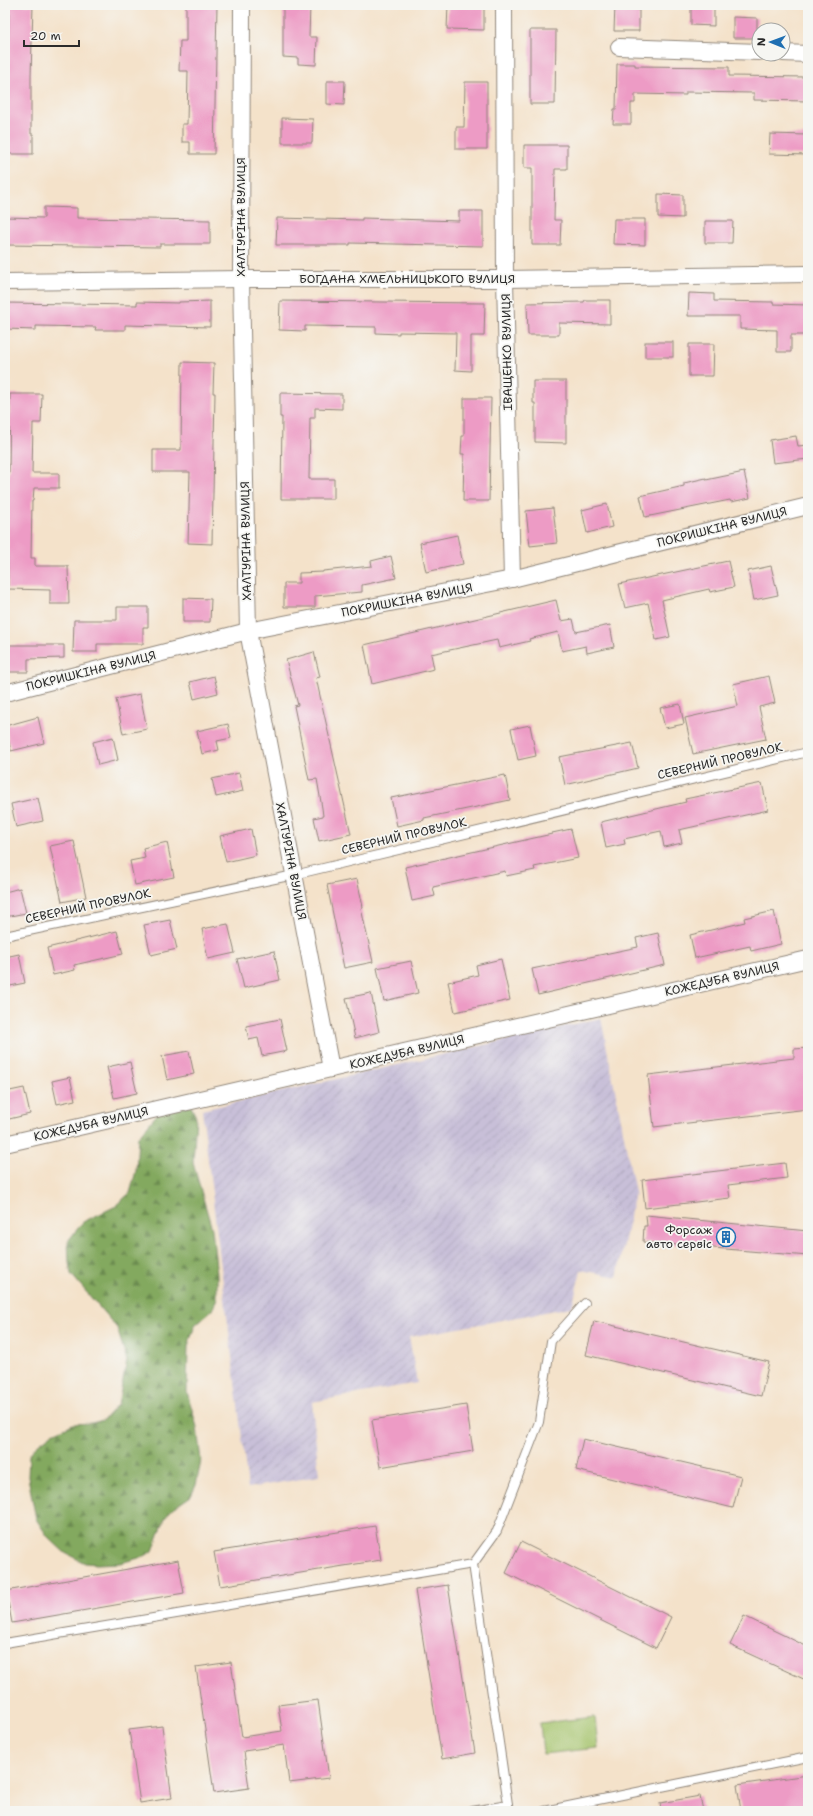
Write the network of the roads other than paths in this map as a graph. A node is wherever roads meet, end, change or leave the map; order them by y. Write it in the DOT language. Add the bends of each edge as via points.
graph roads {
  1 [pos="242,5"];
  2 [pos="504,5"];
  3 [pos="619,47"];
  4 [pos="751,52"];
  5 [pos="791,53"];
  6 [pos="808,54"];
  7 [pos="808,274"];
  8 [pos="241,279"];
  9 [pos="505,279"];
  10 [pos="5,282"];
  11 [pos="808,506"];
  12 [pos="512,579"];
  13 [pos="248,631"];
  14 [pos="5,693"];
  15 [pos="808,752"];
  16 [pos="294,875"];
  17 [pos="5,936"];
  18 [pos="808,960"];
  19 [pos="331,1069"];
  20 [pos="5,1144"];
  21 [pos="585,1303"];
  22 [pos="473,1564"];
  23 [pos="5,1643"];
  24 [pos="808,1757"];
  25 [pos="509,1808"];
  26 [pos="472,1811"];
  27 [pos="544,1811"];
  1 -- 8 [label="street, ХАЛТУРІНА ВУЛИЦЯ"];
  2 -- 9 [label="street, ІВАЩЕНКО ВУЛИЦЯ"];
  3 -- 4 [label="street"];
  5 -- 6 [label="street"];
  7 -- 9 [label="street, БОГДАНА ХМЕЛЬНИЦЬКОГО ВУЛИЦЯ"];
  8 -- 9 [label="street, БОГДАНА ХМЕЛЬНИЦЬКОГО ВУЛИЦЯ"];
  8 -- 10 [label="street, БОГДАНА ХМЕЛЬНИЦЬКОГО ВУЛИЦЯ"];
  8 -- 13 [label="street, ХАЛТУРІНА ВУЛИЦЯ"];
  9 -- 12 [label="street, ІВАЩЕНКО ВУЛИЦЯ"];
  11 -- 12 [label="street, ПОКРИШКІНА ВУЛИЦЯ"];
  12 -- 13 [label="street, ПОКРИШКІНА ВУЛИЦЯ"];
  13 -- 14 [label="street, ПОКРИШКІНА ВУЛИЦЯ"];
  13 -- 16 [label="street, ХАЛТУРІНА ВУЛИЦЯ"];
  15 -- 16 [label="lane, СЕВЕРНИЙ ПРОВУЛОК"];
  16 -- 17 [label="lane, СЕВЕРНИЙ ПРОВУЛОК"];
  16 -- 19 [label="street, ХАЛТУРІНА ВУЛИЦЯ"];
  18 -- 19 [label="street, КОЖЕДУБА ВУЛИЦЯ"];
  19 -- 20 [label="street, КОЖЕДУБА ВУЛИЦЯ"];
  21 -- 22 [label="lane" via="552,1341 538,1422 497,1531"];
  22 -- 23 [label="lane"];
  22 -- 25 [label="lane"];
  24 -- 27 [label="lane"];
  25 -- 26 [label="lane"];
}
